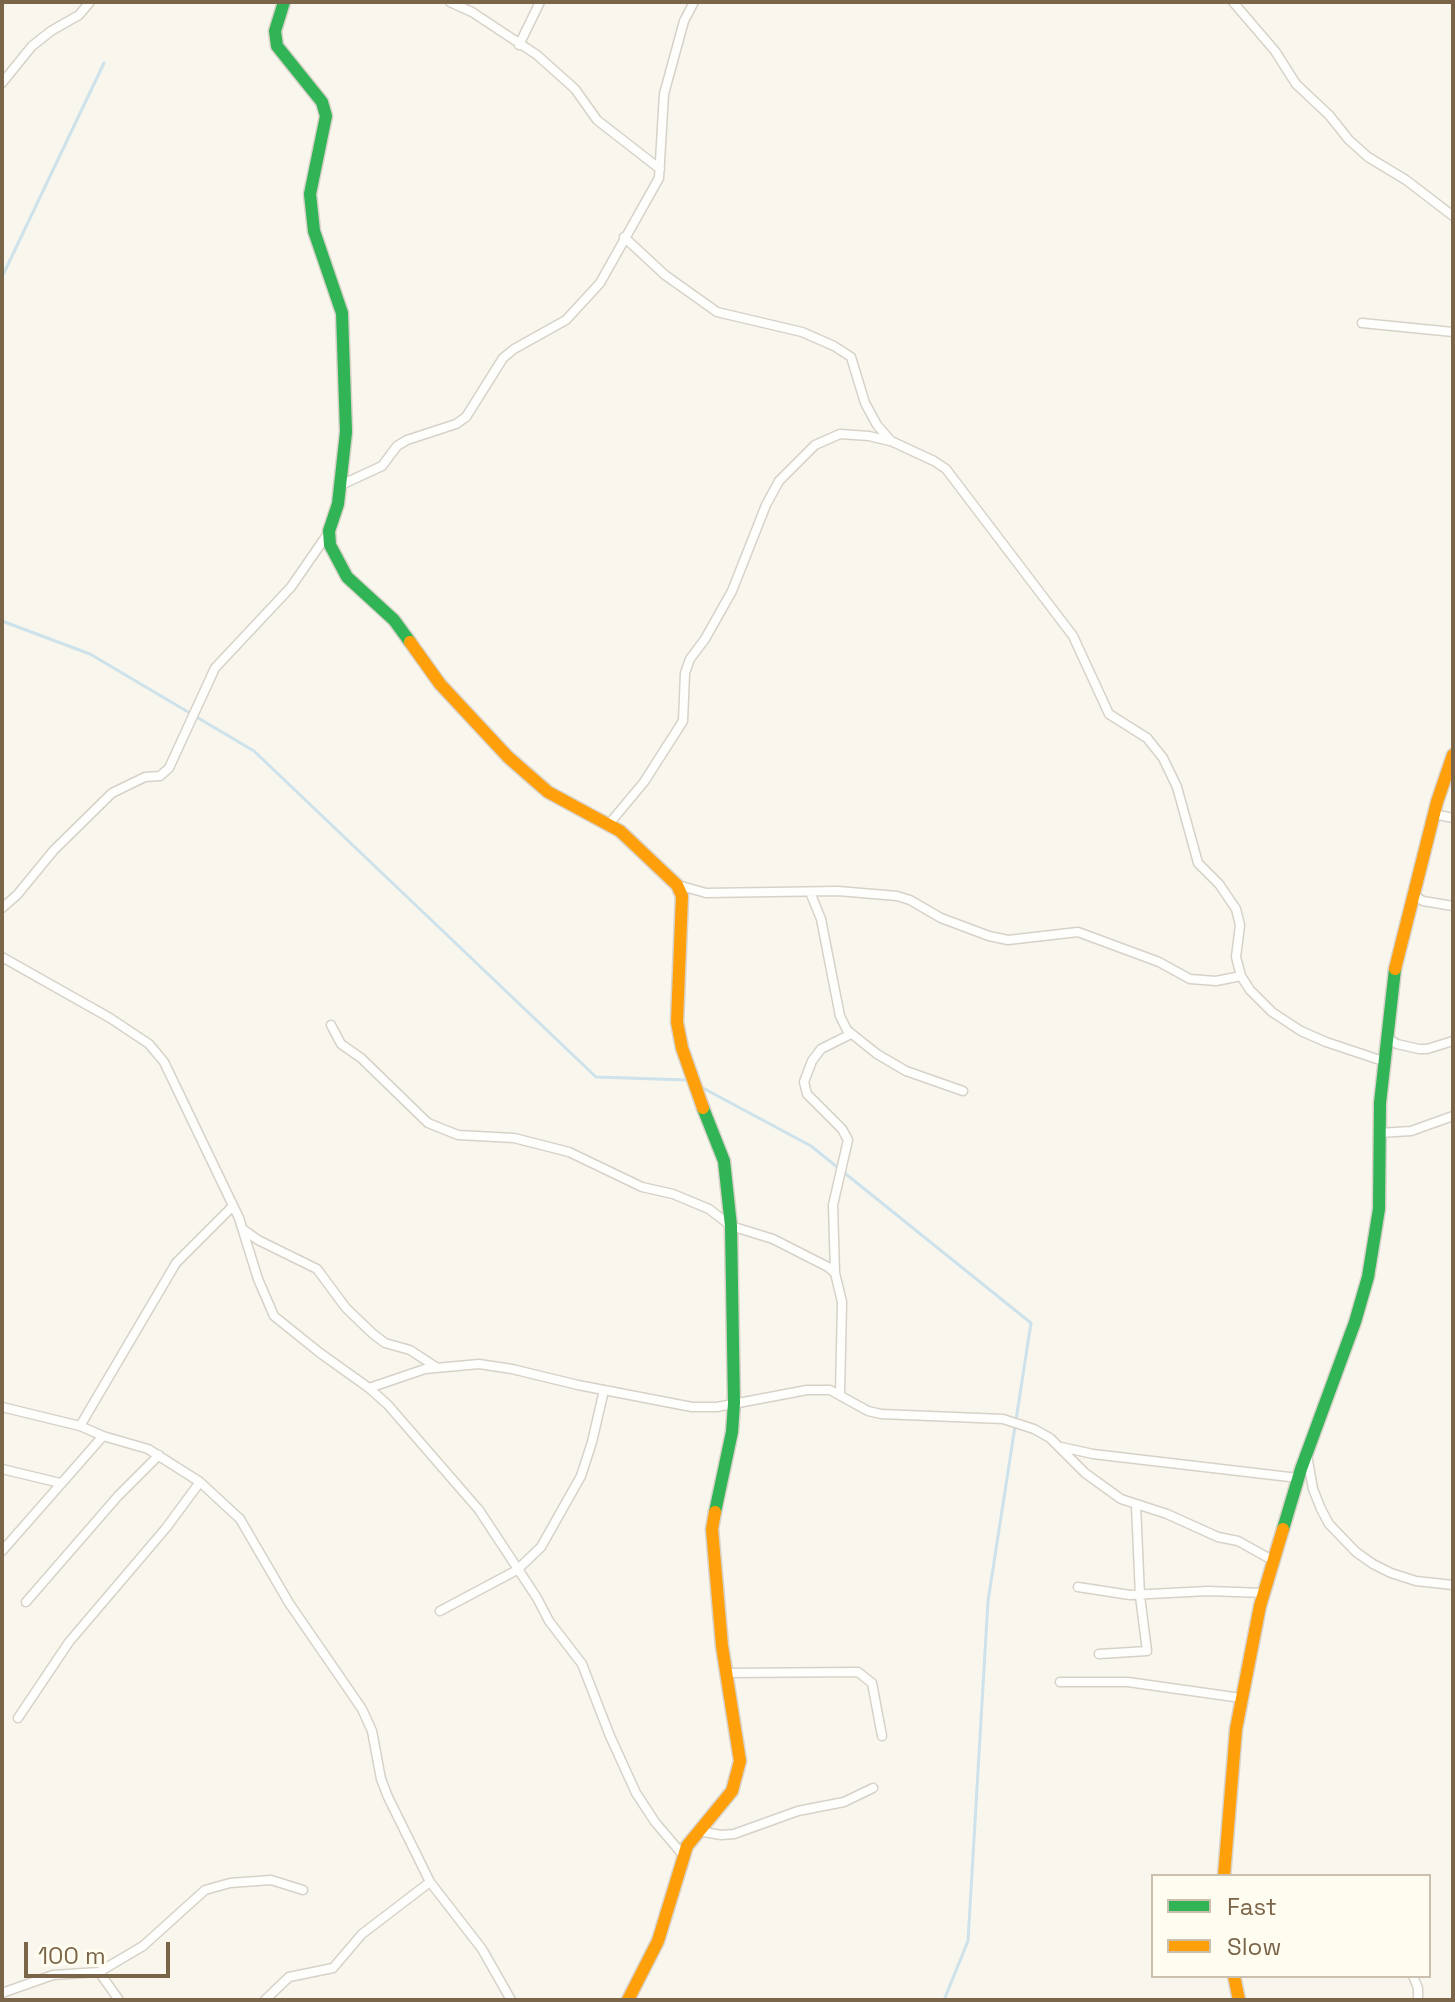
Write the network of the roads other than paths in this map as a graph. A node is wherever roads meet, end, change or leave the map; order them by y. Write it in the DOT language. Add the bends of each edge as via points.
graph roads {
  1 [pos="90,2"];
  2 [pos="284,2"];
  3 [pos="450,2"];
  4 [pos="540,2"];
  5 [pos="694,2"];
  6 [pos="1233,2"];
  7 [pos="519,45"];
  8 [pos="2,83"];
  9 [pos="660,169"];
  10 [pos="1453,216"];
  11 [pos="624,237"];
  12 [pos="1362,323"];
  13 [pos="1453,332"];
  14 [pos="891,441"];
  15 [pos="341,485"];
  16 [pos="329,531"];
  17 [pos="1453,755"];
  18 [pos="1434,814"];
  19 [pos="1453,818"];
  20 [pos="609,824"];
  21 [pos="677,885"];
  22 [pos="810,892"];
  23 [pos="1412,894"];
  24 [pos="1453,906"];
  25 [pos="2,908"];
  26 [pos="2,957"];
  27 [pos="1241,976"];
  28 [pos="331,1025"];
  29 [pos="851,1034"];
  30 [pos="1386,1037"];
  31 [pos="1453,1041"];
  32 [pos="1383,1061"];
  33 [pos="963,1091"];
  34 [pos="1453,1116"];
  35 [pos="1379,1133"];
  36 [pos="233,1206"];
  37 [pos="731,1226"];
  38 [pos="244,1230"];
  39 [pos="835,1273"];
  40 [pos="436,1368"];
  41 [pos="369,1388"];
  42 [pos="604,1390"];
  43 [pos="840,1394"];
  44 [pos="734,1403"];
  45 [pos="2,1407"];
  46 [pos="80,1426"];
  47 [pos="103,1436"];
  48 [pos="1060,1447"];
  49 [pos="1307,1454"];
  50 [pos="159,1455"];
  51 [pos="2,1469"];
  52 [pos="1298,1478"];
  53 [pos="200,1482"];
  54 [pos="60,1483"];
  55 [pos="1136,1505"];
  56 [pos="2,1551"];
  57 [pos="1274,1561"];
  58 [pos="517,1570"];
  59 [pos="1453,1585"];
  60 [pos="1078,1587"];
  61 [pos="1264,1593"];
  62 [pos="1140,1596"];
  63 [pos="26,1602"];
  64 [pos="440,1611"];
  65 [pos="1099,1654"];
  66 [pos="727,1673"];
  67 [pos="1060,1682"];
  68 [pos="1241,1698"];
  69 [pos="18,1718"];
  70 [pos="882,1736"];
  71 [pos="873,1788"];
  72 [pos="697,1831"];
  73 [pos="683,1855"];
  74 [pos="1224,1874"];
  75 [pos="430,1882"];
  76 [pos="303,1890"];
  77 [pos="99,1972"];
  78 [pos="1234,1978"];
  79 [pos="1414,1978"];
  80 [pos="2,1993"];
  81 [pos="119,2000"];
  82 [pos="265,2000"];
  83 [pos="511,2000"];
  84 [pos="628,2000"];
  85 [pos="1239,2000"];
  86 [pos="1418,2000"];
  1 -- 8 [label="street" via="32,46"];
  2 -- 15 [label="street" via="275,31 277,46 322,102 326,116 310,202 314,231 342,313 346,418"];
  3 -- 7 [label="street"];
  4 -- 7 [label="street"];
  5 -- 9 [label="street" via="676,44 664,94"];
  6 -- 10 [label="street" via="1296,84 1349,140"];
  7 -- 9 [label="street" via="575,89 611,133"];
  9 -- 11 [label="street" via="655,189"];
  11 -- 14 [label="street" via="717,312 802,332 851,357 865,403"];
  11 -- 15 [label="street" via="591,294 566,320 503,358 466,417 445,430 407,440 382,466"];
  12 -- 13 [label="street"];
  14 -- 20 [label="street" via="840,434 815,445 779,481 732,591 690,659 683,721"];
  14 -- 27 [label="street" via="946,469 1073,636 1109,714 1147,738 1163,758 1177,787 1198,863 1236,909"];
  15 -- 16 [label="street"];
  16 -- 20 [label="street" via="330,545 347,577 394,620 440,684 508,757 548,792"];
  16 -- 25 [label="street" via="291,587 215,668 169,768 112,793"];
  17 -- 18 [label="street"];
  18 -- 19 [label="street"];
  18 -- 23 [label="street"];
  20 -- 21 [label="street"];
  21 -- 22 [label="street" via="706,893"];
  21 -- 37 [label="street" via="682,896 677,1022 724,1161"];
  22 -- 27 [label="street" via="904,898 941,918 1008,940 1078,932 1200,981"];
  22 -- 29 [label="street" via="821,919 840,1016"];
  23 -- 24 [label="street"];
  23 -- 30 [label="street" via="1396,959"];
  26 -- 36 [label="street" via="149,1044 164,1062"];
  27 -- 32 [label="street" via="1283,1020 1326,1042"];
  28 -- 37 [label="street" via="339,1043 428,1123 458,1135 514,1138 569,1152 642,1187 709,1209"];
  29 -- 33 [label="street" via="906,1071"];
  29 -- 39 [label="street" via="821,1049 804,1082 807,1094 848,1140 833,1205"];
  30 -- 31 [label="street" via="1419,1049"];
  30 -- 32 [label="street"];
  32 -- 35 [label="street"];
  34 -- 35 [label="street" via="1411,1131"];
  35 -- 49 [label="street" via="1379,1209 1367,1280"];
  36 -- 38 [label="street"];
  36 -- 46 [label="street" via="176,1263"];
  37 -- 39 [label="street" via="802,1252"];
  37 -- 44 [label="street"];
  38 -- 40 [label="street" via="319,1271 346,1308 379,1339 410,1350"];
  38 -- 41 [label="street" via="274,1316"];
  39 -- 43 [label="street" via="842,1303"];
  40 -- 41 [label="street"];
  40 -- 42 [label="street" via="487,1364"];
  41 -- 58 [label="street" via="461,1488"];
  42 -- 44 [label="street" via="692,1407"];
  42 -- 58 [label="street" via="581,1476 541,1547"];
  43 -- 44 [label="street" via="807,1390"];
  43 -- 48 [label="street" via="881,1414 1016,1421"];
  44 -- 66 [label="street" via="712,1529"];
  45 -- 46 [label="street"];
  46 -- 47 [label="street"];
  47 -- 50 [label="street"];
  47 -- 54 [label="street"];
  48 -- 52 [label="street"];
  48 -- 55 [label="street" via="1103,1488"];
  49 -- 52 [label="street"];
  49 -- 59 [label="street" via="1321,1509 1356,1552 1391,1573"];
  50 -- 53 [label="street"];
  50 -- 63 [label="street"];
  51 -- 54 [label="street"];
  52 -- 57 [label="street"];
  53 -- 69 [label="street" via="69,1642"];
  53 -- 75 [label="street" via="240,1519 289,1603 362,1709 375,1740 384,1788"];
  54 -- 56 [label="street"];
  55 -- 57 [label="street" via="1238,1541"];
  55 -- 62 [label="street"];
  57 -- 61 [label="street"];
  58 -- 64 [label="street"];
  58 -- 73 [label="street" via="582,1664 636,1793"];
  60 -- 62 [label="street"];
  61 -- 62 [label="street"];
  61 -- 68 [label="street"];
  62 -- 65 [label="street" via="1146,1652"];
  66 -- 70 [label="street" via="858,1672 872,1683"];
  66 -- 72 [label="street" via="739,1773 732,1791"];
  67 -- 68 [label="street" via="1128,1682"];
  68 -- 74 [label="street"];
  71 -- 72 [label="street" via="844,1802 798,1811 734,1834"];
  72 -- 73 [label="street"];
  73 -- 84 [label="street" via="658,1941"];
  75 -- 82 [label="street" via="362,1934 333,1968 289,1977"];
  75 -- 83 [label="street" via="482,1949"];
  76 -- 77 [label="street" via="271,1880 205,1890 143,1946"];
  77 -- 80 [label="street" via="53,1975"];
  77 -- 81 [label="street"];
  78 -- 85 [label="street"];
  79 -- 86 [label="street"];
}
